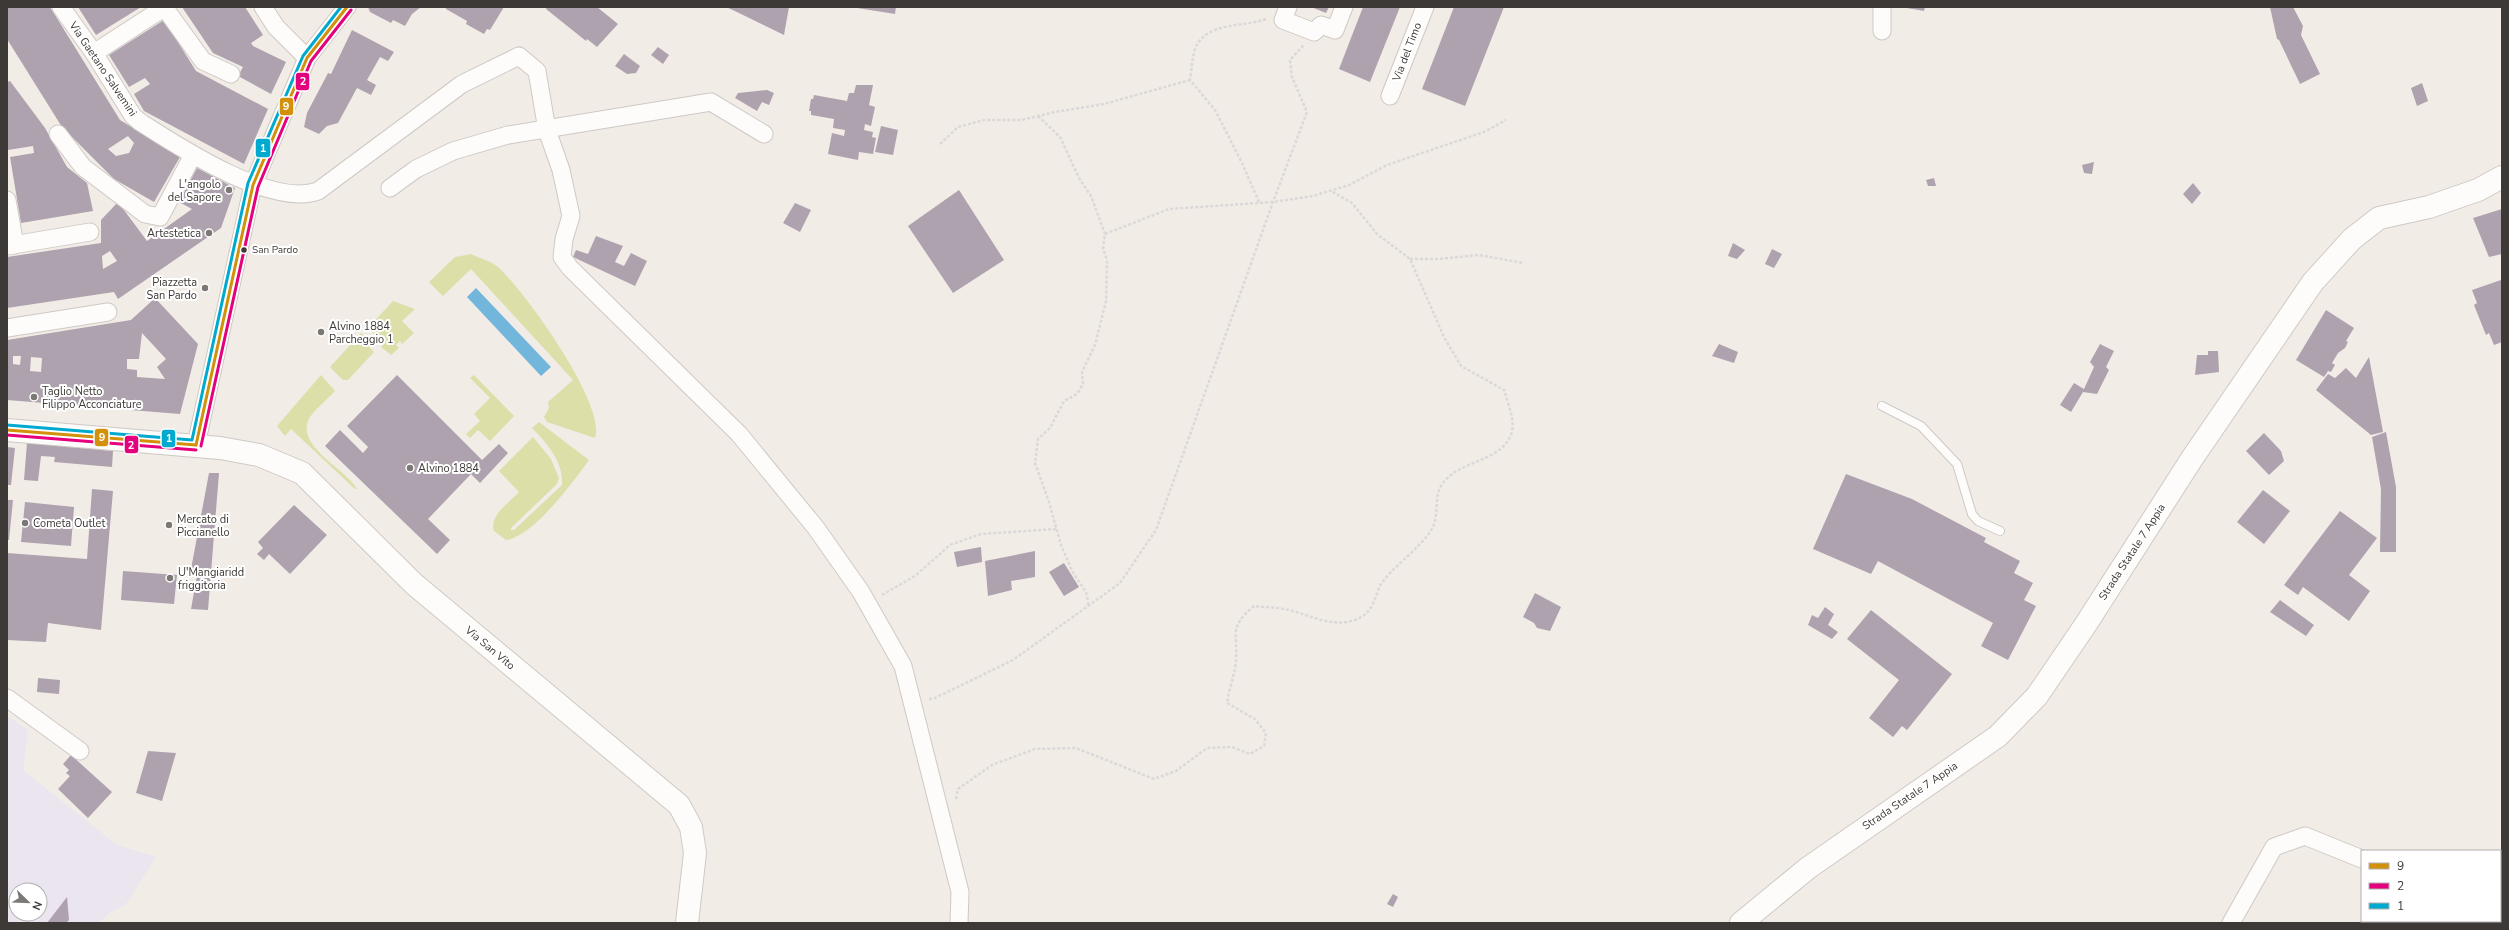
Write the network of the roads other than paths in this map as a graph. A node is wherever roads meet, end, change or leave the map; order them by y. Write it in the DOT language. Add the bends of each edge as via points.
graph roads {
  1 [pos="61,7"];
  2 [pos="164,7"];
  3 [pos="263,7"];
  4 [pos="347,7"];
  5 [pos="1344,7"];
  6 [pos="1425,7"];
  7 [pos="1882,7"];
  8 [pos="1287,10"];
  9 [pos="1882,31"];
  10 [pos="94,53"];
  11 [pos="307,58"];
  12 [pos="231,74"];
  13 [pos="1390,96"];
  14 [pos="547,130"];
  15 [pos="58,134"];
  16 [pos="764,134"];
  17 [pos="193,155"];
  18 [pos="2502,176"];
  19 [pos="253,185"];
  20 [pos="390,188"];
  21 [pos="7,200"];
  22 [pos="90,232"];
  23 [pos="11,245"];
  24 [pos="108,312"];
  25 [pos="7,328"];
  26 [pos="1882,406"];
  27 [pos="7,430"];
  28 [pos="196,445"];
  29 [pos="2000,531"];
  30 [pos="7,698"];
  31 [pos="80,751"];
  32 [pos="2361,860"];
  33 [pos="687,923"];
  34 [pos="959,923"];
  35 [pos="1741,923"];
  36 [pos="2231,923"];
  1 -- 10 [label="street, Via Gaetano Salvemini"];
  2 -- 10 [label="street"];
  2 -- 12 [label="street" via="203,61"];
  3 -- 11 [label="street" via="276,27"];
  4 -- 11 [label="street"];
  5 -- 8 [label="street" via="1335,30 1321,25 1314,32 1283,20"];
  6 -- 13 [label="street, Via del Timo"];
  7 -- 9 [label="street"];
  10 -- 17 [label="street, Via Gaetano Salvemini" via="133,116"];
  11 -- 19 [label="street"];
  14 -- 16 [label="street" via="711,102"];
  14 -- 19 [label="street, Via Gaetano Salvemini" via="537,71 519,56 462,84 318,191 305,196"];
  14 -- 20 [label="street" via="508,135 453,151 416,169"];
  14 -- 34 [label="street" via="561,170 571,216 562,257 570,268 739,434 816,528 865,600 903,666 960,892"];
  15 -- 17 [label="street" via="83,167 145,214 160,217"];
  17 -- 19 [label="street, Via Gaetano Salvemini"];
  18 -- 35 [label="main road, Strada Statale 7 Appia" via="2478,190 2429,207 2379,218 2352,239 2305,294 2193,457 2037,696 1998,736 1814,863"];
  19 -- 28 [label="street"];
  21 -- 23 [label="street"];
  22 -- 23 [label="street"];
  24 -- 25 [label="street"];
  26 -- 29 [label="lane" via="1921,426 1947,453 1957,464 1972,514 1978,521"];
  27 -- 28 [label="main road, Via San Vito"];
  28 -- 33 [label="main road, Via San Vito" via="259,455 302,473 414,584 679,805 691,827 695,853"];
  30 -- 31 [label="street"];
  32 -- 36 [label="street" via="2304,836 2274,847"];
}
